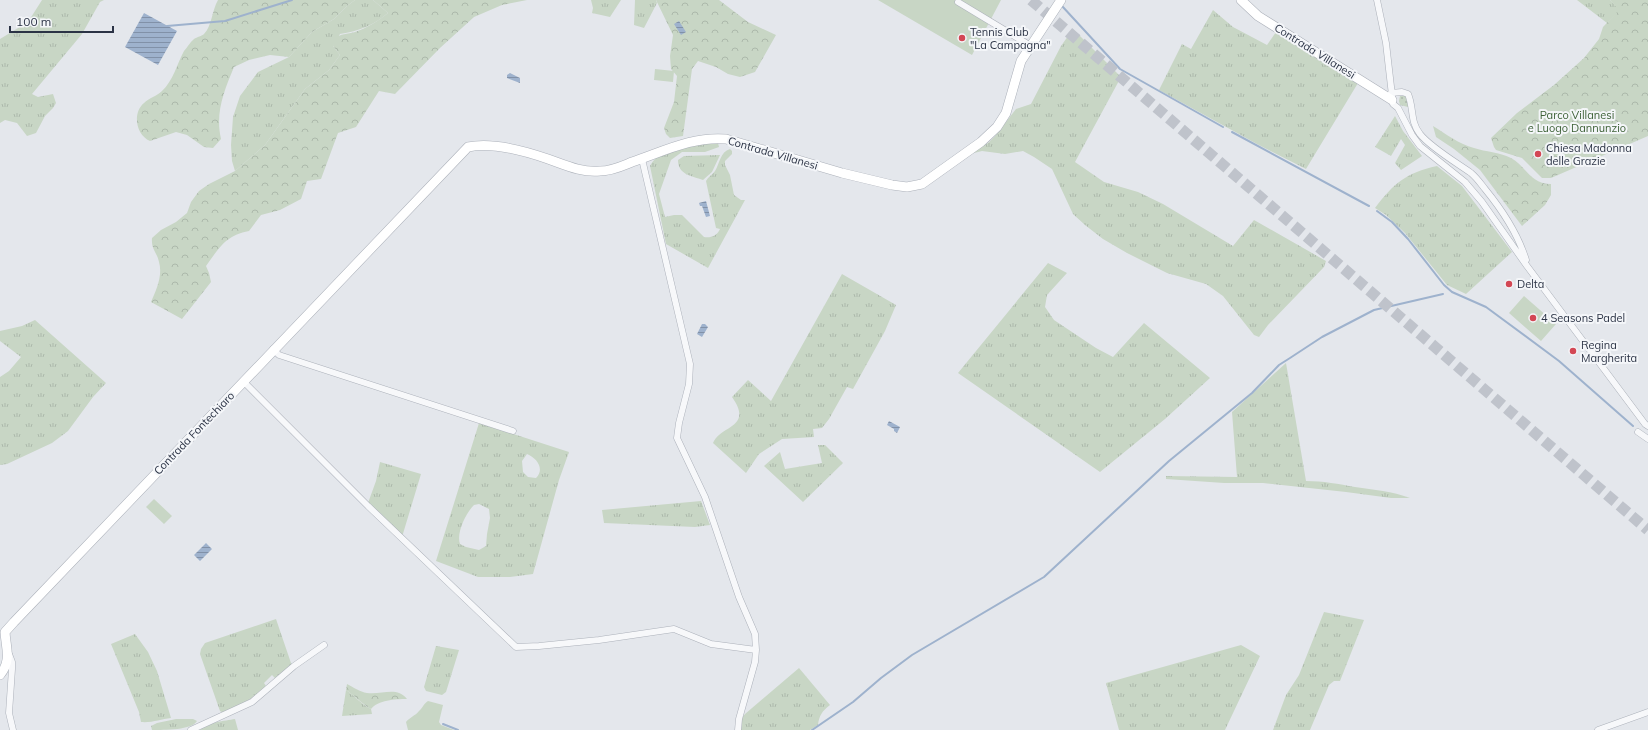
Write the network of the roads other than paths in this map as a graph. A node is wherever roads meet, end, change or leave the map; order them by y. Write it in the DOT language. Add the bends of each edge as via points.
graph roads {
  1 [pos="1061,0"];
  2 [pos="1241,0"];
  3 [pos="1377,0"];
  4 [pos="958,2"];
  5 [pos="1031,46"];
  6 [pos="1392,96"];
  7 [pos="1398,108"];
  8 [pos="1411,109"];
  9 [pos="642,159"];
  10 [pos="415,201"];
  11 [pos="1527,266"];
  12 [pos="273,349"];
  13 [pos="243,381"];
  14 [pos="1646,425"];
  15 [pos="513,431"];
  16 [pos="1638,432"];
  17 [pos="1648,439"];
  18 [pos="3,631"];
  19 [pos="324,645"];
  20 [pos="756,650"];
  21 [pos="8,653"];
  22 [pos="0,675"];
  23 [pos="1648,712"];
  24 [pos="13,730"];
  25 [pos="191,730"];
  26 [pos="738,730"];
  27 [pos="1598,730"];
  1 -- 5 [label="street, Contrada Villanesi"];
  2 -- 6 [label="street, Contrada Villanesi" via="1258,16"];
  3 -- 6 [label="street" via="1386,43"];
  4 -- 5 [label="street"];
  5 -- 9 [label="street, Contrada Villanesi" via="1021,61 1006,113 997,127 981,142 922,184 907,187 892,185 717,138 705,138"];
  6 -- 7 [label="street" via="1393,104"];
  6 -- 8 [label="street" via="1402,92 1408,94"];
  7 -- 8 [label="street"];
  7 -- 11 [label="street" via="1420,146 1465,182"];
  8 -- 11 [label="street" via="1420,134 1473,175 1499,206 1521,243"];
  9 -- 10 [label="street, Contrada Villanesi" via="615,169 587,172 536,154 479,145 468,147"];
  9 -- 20 [label="street" via="690,364 689,384 679,423 678,438 705,497 739,597 755,634"];
  10 -- 12 [label="street, Contrada Fontechiaro"];
  11 -- 14 [label="street"];
  12 -- 13 [label="street, Contrada Fontechiaro"];
  12 -- 15 [label="street" via="279,355"];
  13 -- 18 [label="street, Contrada Fontechiaro"];
  13 -- 20 [label="street" via="368,506 516,647 599,640 674,629 712,644"];
  16 -- 17 [label="street"];
  18 -- 21 [label="street, Contrada Fontechiaro"];
  19 -- 25 [label="street" via="294,666 252,702"];
  20 -- 26 [label="street"];
  21 -- 22 [label="street, Contrada Fontechiaro"];
  21 -- 24 [label="street" via="12,662 9,713"];
  23 -- 27 [label="street"];
}
